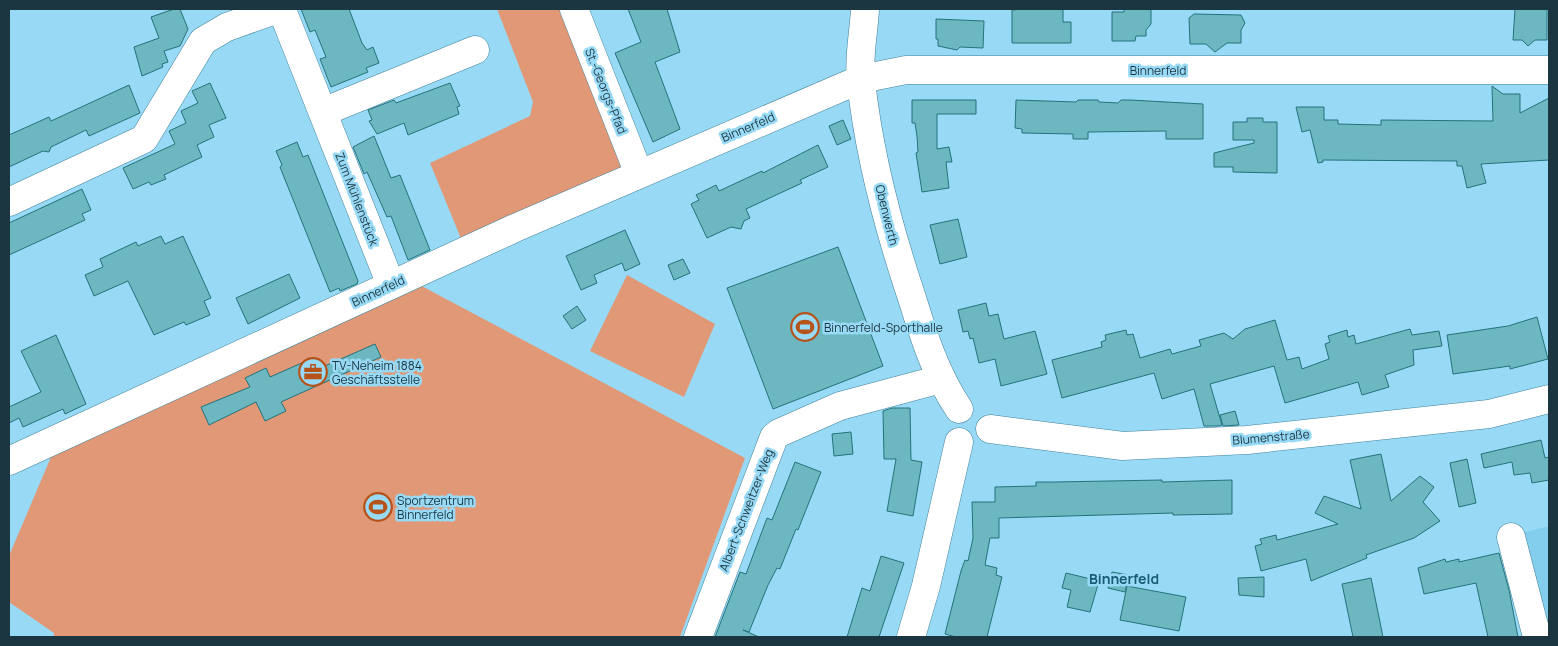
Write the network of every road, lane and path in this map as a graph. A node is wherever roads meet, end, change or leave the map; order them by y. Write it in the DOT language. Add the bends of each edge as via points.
graph roads {
  1 [pos="574,9"];
  2 [pos="865,9"];
  3 [pos="223,18"];
  4 [pos="475,50"];
  5 [pos="1549,70"];
  6 [pos="860,79"];
  7 [pos="323,112"];
  8 [pos="639,174"];
  9 [pos="9,202"];
  10 [pos="391,286"];
  11 [pos="941,379"];
  12 [pos="1549,399"];
  13 [pos="959,409"];
  14 [pos="990,429"];
  15 [pos="959,442"];
  16 [pos="9,461"];
  17 [pos="1511,537"];
  18 [pos="698,637"];
  19 [pos="911,637"];
  20 [pos="1537,637"];
  1 -- 8 [label="street, St.-Georgs-Pfad"];
  2 -- 6 [label="street, Obenwerth"];
  3 -- 7 [label="street, Zum Mühlenstück" via="281,10"];
  3 -- 9 [label="street" via="199,46 144,139"];
  4 -- 7 [label="street"];
  5 -- 6 [label="street, Binnerfeld" via="906,70"];
  6 -- 8 [label="street, Binnerfeld"];
  6 -- 11 [label="street, Obenwerth" via="888,228"];
  7 -- 10 [label="street, Zum Mühlenstück"];
  8 -- 10 [label="street, Binnerfeld"];
  10 -- 16 [label="street, Binnerfeld"];
  11 -- 13 [label="street, Obenwerth"];
  11 -- 18 [label="street, Albert-Schweitzer-Weg" via="840,406 774,437"];
  12 -- 14 [label="street, Blumenstraße" via="1488,414 1247,440 1123,446"];
  13 -- 14 [label="street" via="966,406 981,408 990,421"];
  13 -- 15 [label="street" via="950,426"];
  14 -- 15 [label="street" via="982,442 974,445"];
  15 -- 19 [label="street"];
  17 -- 20 [label="street"];
}
